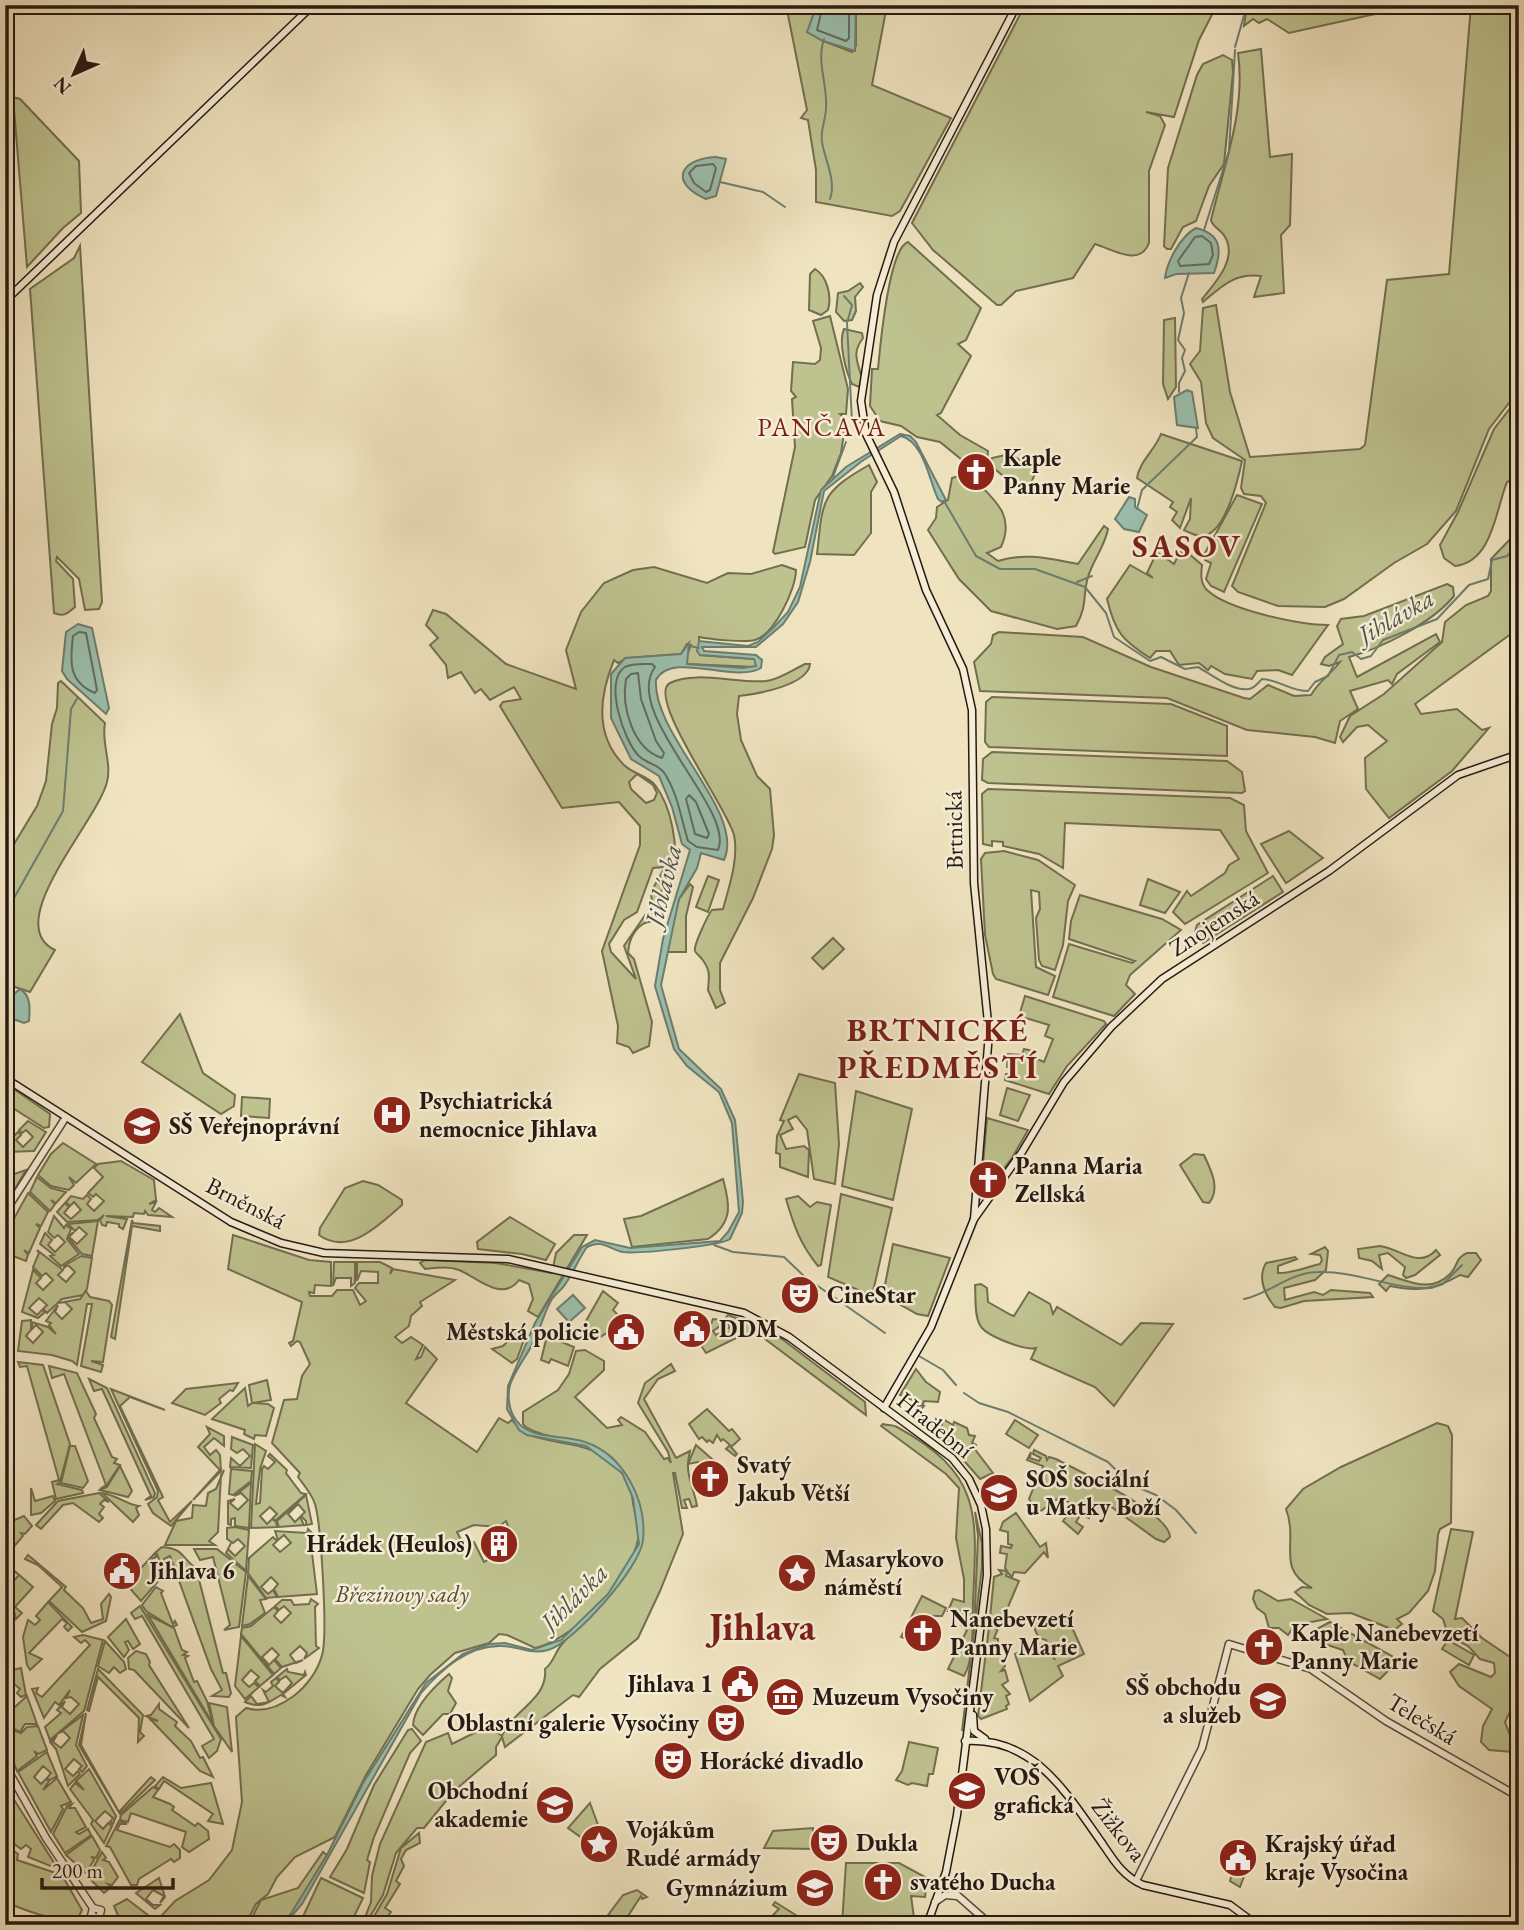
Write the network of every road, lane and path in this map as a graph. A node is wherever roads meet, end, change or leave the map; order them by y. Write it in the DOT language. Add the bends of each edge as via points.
graph roads {
  1 [pos="313,5"];
  2 [pos="1017,5"];
  3 [pos="5,301"];
  4 [pos="1519,754"];
  5 [pos="5,1078"];
  6 [pos="66,1117"];
  7 [pos="991,1194"];
  8 [pos="975,1203"];
  9 [pos="5,1212"];
  10 [pos="974,1219"];
  11 [pos="680,1296"];
  12 [pos="884,1408"];
  13 [pos="974,1681"];
  14 [pos="965,1741"];
  15 [pos="998,1744"];
  16 [pos="5,1765"];
  17 [pos="1519,1797"];
  18 [pos="1136,1881"];
  19 [pos="942,1882"];
  20 [pos="960,1897"];
  21 [pos="932,1907"];
  22 [pos="101,1922"];
  23 [pos="927,1925"];
  24 [pos="991,1925"];
  25 [pos="1257,1925"];
  1 -- 3 [label="main road"];
  2 -- 8 [label="main road, Brtnická" via="899,228 875,305 861,401 862,422 898,503 929,598 963,669 972,710 974,883 989,1032"];
  4 -- 7 [label="main road, Znojemská" via="1458,775 1329,871 1150,989 1070,1073"];
  5 -- 6 [label="main road, Brněnská"];
  6 -- 9 [label="main road"];
  6 -- 11 [label="main road, Brněnská" via="231,1222 281,1243 324,1253 468,1256 544,1266"];
  7 -- 8 [label="main road, Znojemská"];
  7 -- 10 [label="main road, Znojemská"];
  8 -- 10 [label="main road, Brtnická"];
  10 -- 12 [label="main road, Znojemská" via="926,1338"];
  11 -- 12 [label="main road, Hradební" via="767,1324"];
  12 -- 13 [label="main road, Hradební" via="957,1463 981,1504 987,1575"];
  13 -- 14 [label="main road, Hradební"];
  13 -- 15 [label="main road" via="974,1731"];
  14 -- 15 [label="main road, Žižkova"];
  14 -- 19 [label="main road, Hradební" via="957,1815"];
  15 -- 18 [label="main road, Žižkova" via="1030,1757 1052,1775 1116,1864"];
  16 -- 22 [label="main road" via="46,1838 93,1908 101,1910"];
  17 -- 18 [label="main road, Telečská" via="1386,1721 1311,1669 1229,1644 1203,1744"];
  18 -- 25 [label="main road, Žižkova" via="1230,1905"];
  19 -- 20 [label="main road"];
  19 -- 21 [label="main road, Hradební"];
  20 -- 21 [label="main road" via="945,1895"];
  20 -- 24 [label="main road"];
  21 -- 23 [label="main road, Hradební"];
}
